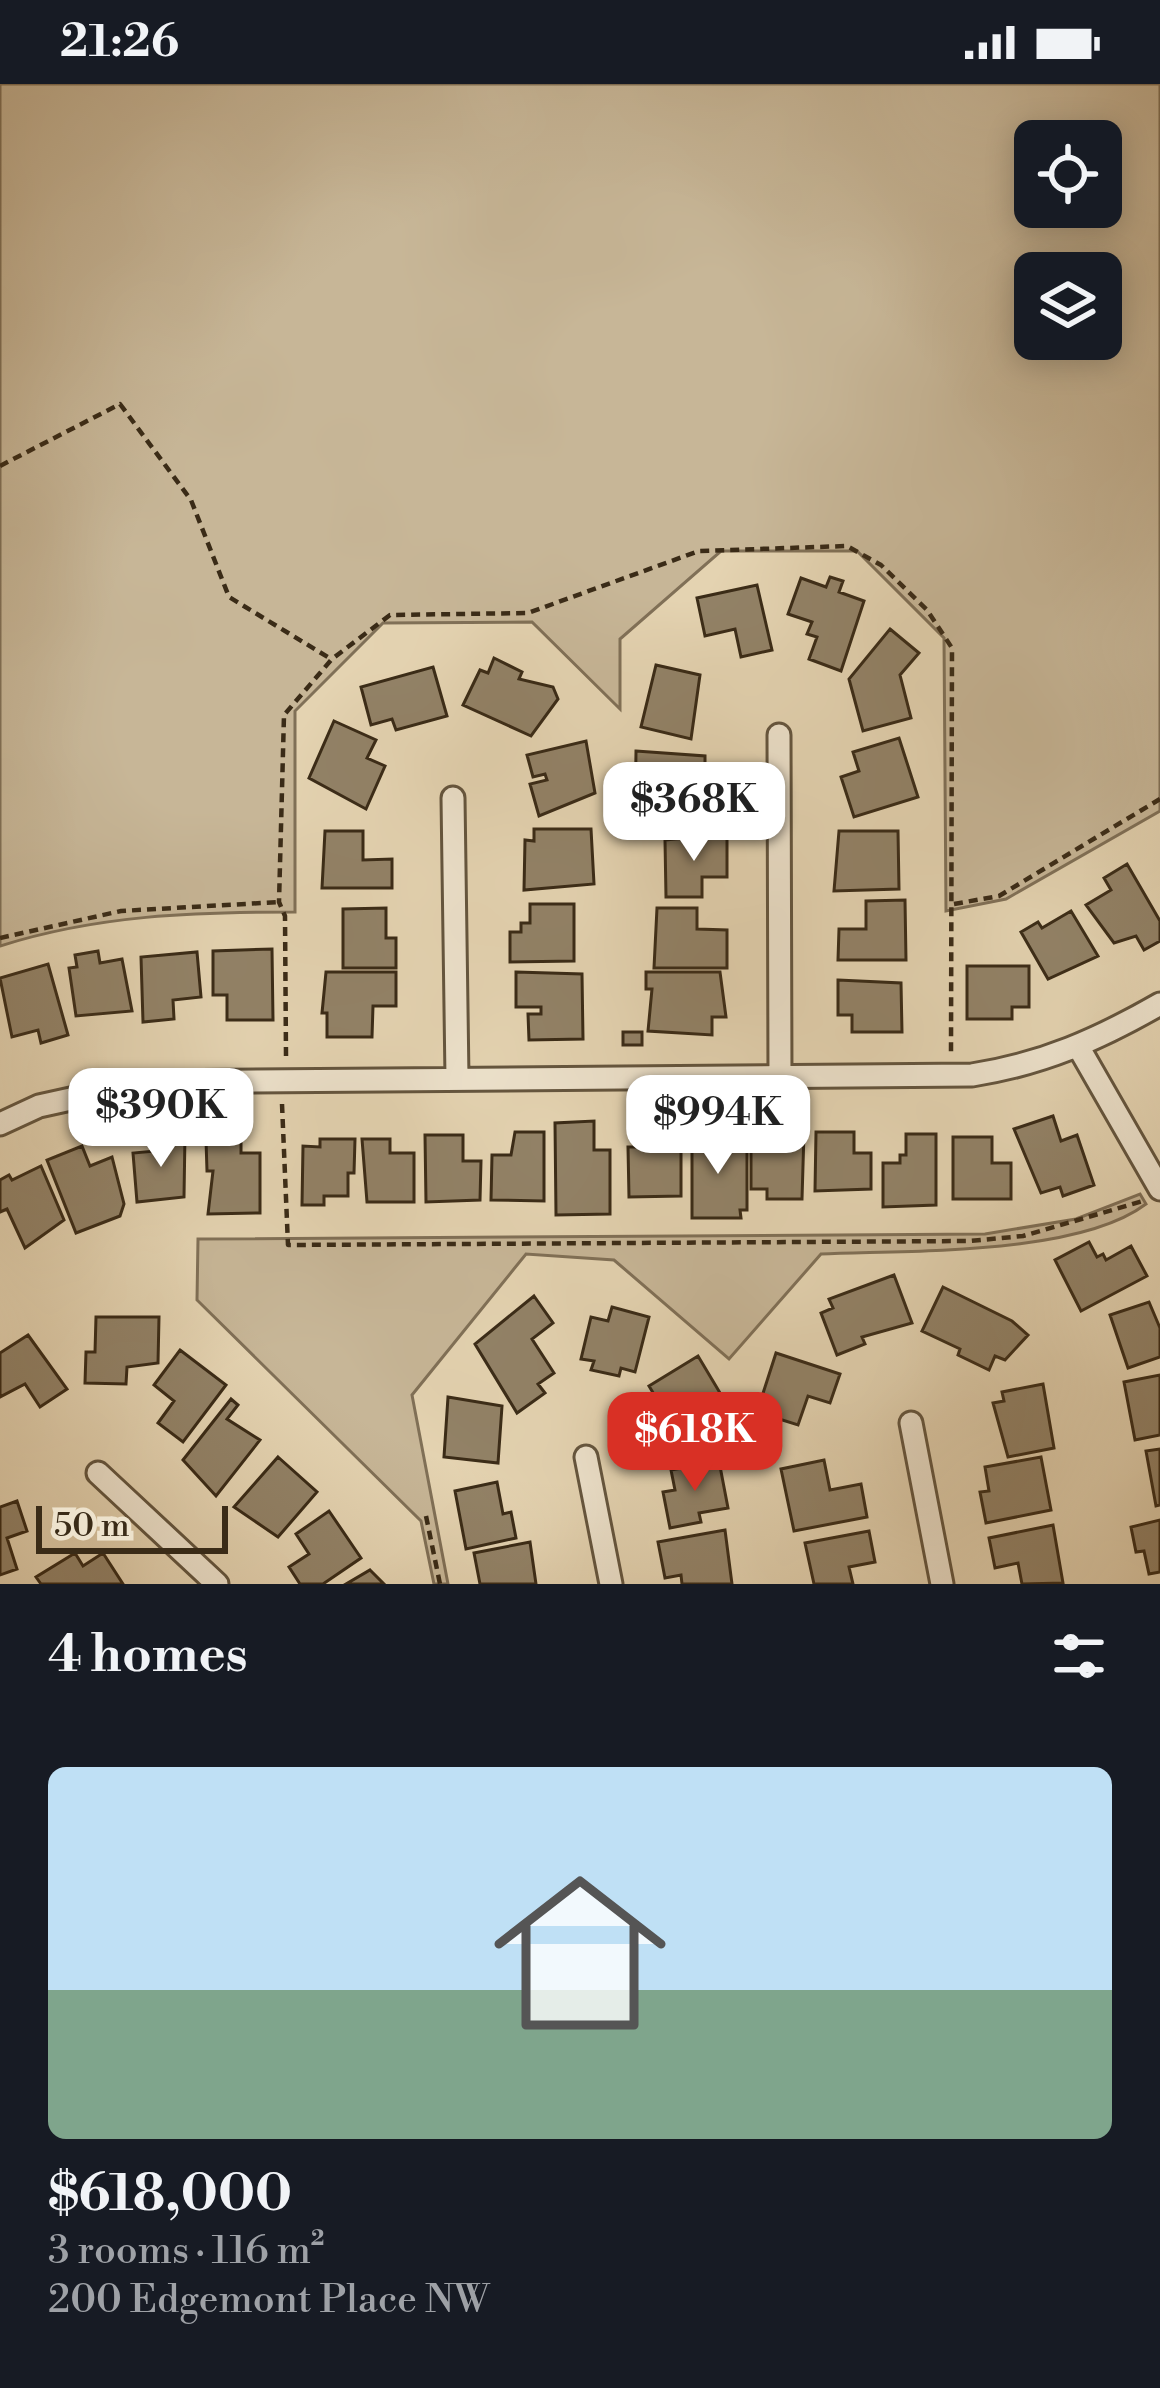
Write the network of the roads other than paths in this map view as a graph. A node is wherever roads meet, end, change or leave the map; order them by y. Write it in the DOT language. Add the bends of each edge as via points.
graph roads {
  1 [pos="778,735"];
  2 [pos="453,798"];
  3 [pos="1160,1004"];
  4 [pos="1078,1048"];
  5 [pos="457,1078"];
  6 [pos="780,1078"];
  7 [pos="0,1124"];
  8 [pos="1160,1193"];
  9 [pos="911,1423"];
  10 [pos="586,1457"];
  11 [pos="98,1473"];
  12 [pos="217,1584"];
  13 [pos="611,1584"];
  14 [pos="942,1584"];
  1 -- 6 [label="street"];
  2 -- 5 [label="street"];
  3 -- 4 [label="street"];
  4 -- 6 [label="street" via="950,1077"];
  4 -- 8 [label="street"];
  5 -- 6 [label="street"];
  5 -- 7 [label="street" via="148,1082 38,1106"];
  9 -- 14 [label="street"];
  10 -- 13 [label="street"];
  11 -- 12 [label="street"];
}
